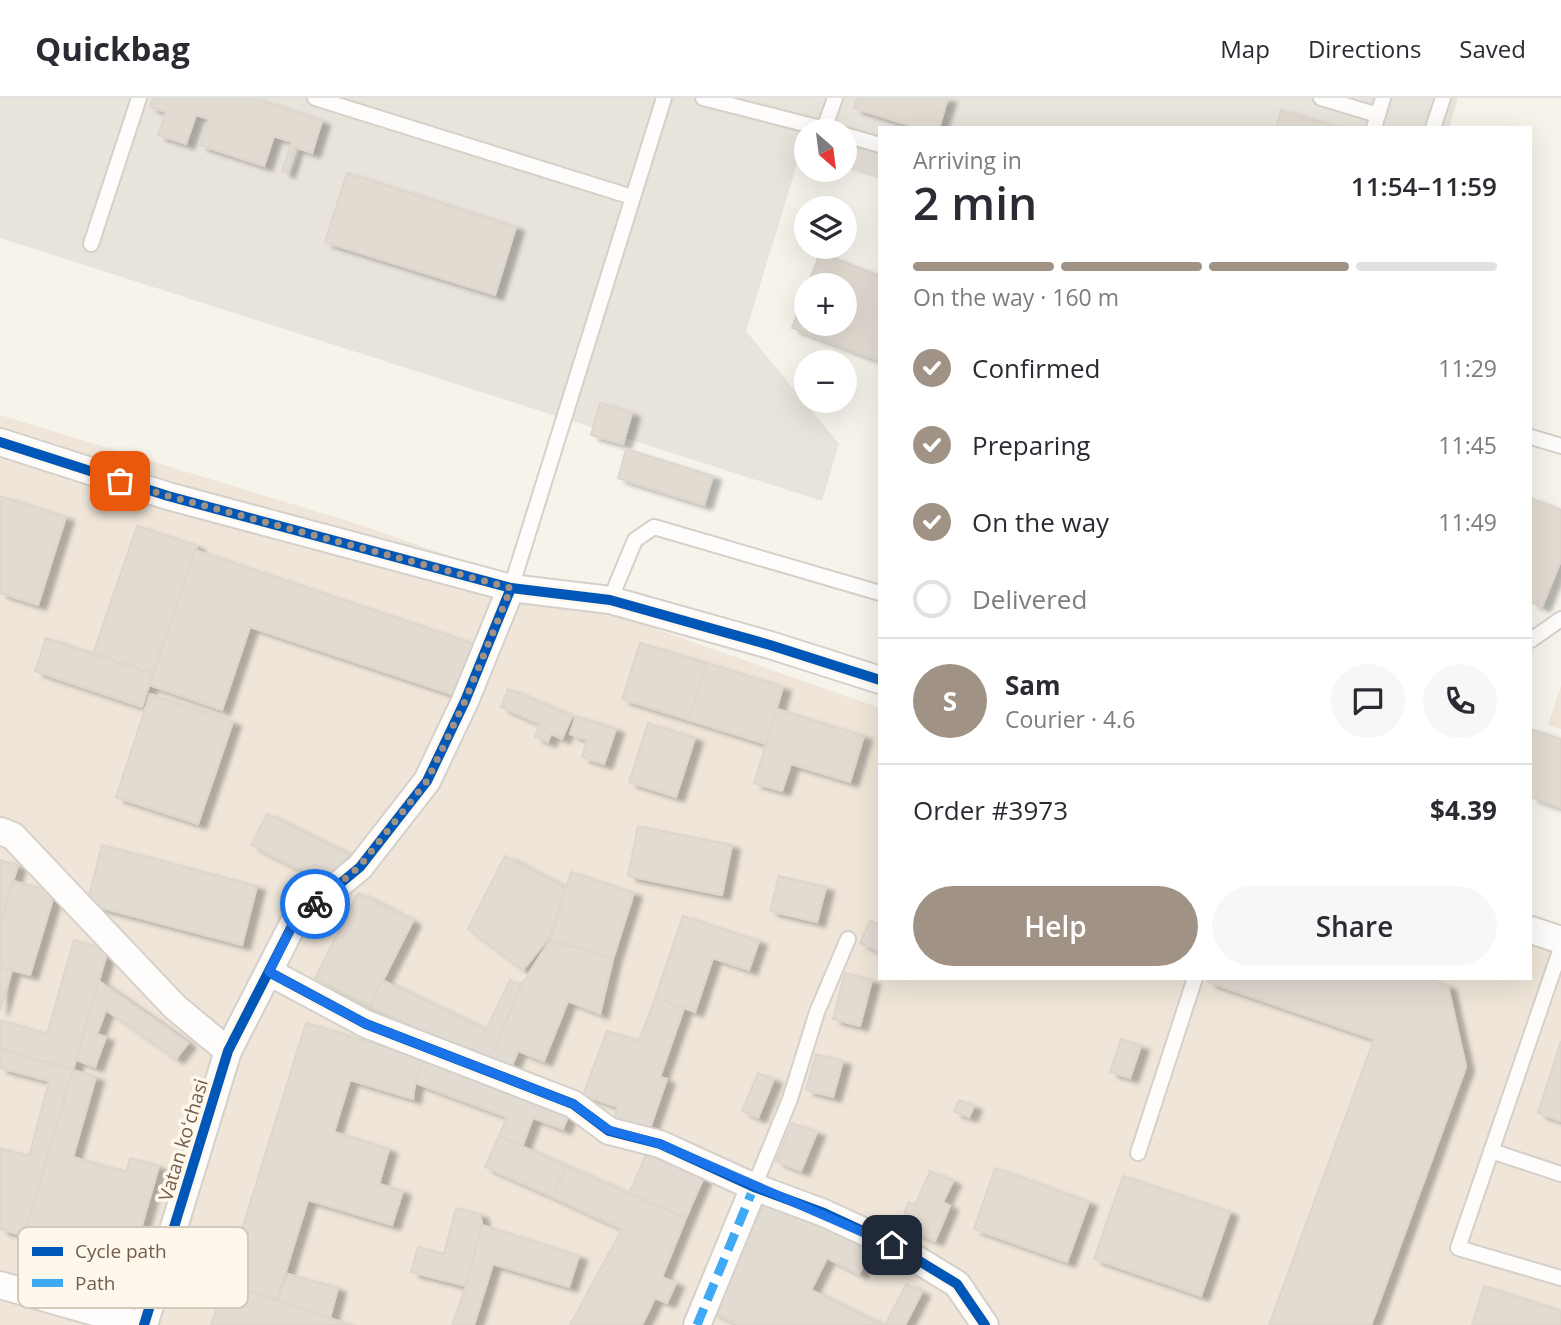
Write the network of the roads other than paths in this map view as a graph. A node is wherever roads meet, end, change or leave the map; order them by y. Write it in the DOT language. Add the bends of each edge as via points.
graph roads {
  1 [pos="139,98"];
  2 [pos="315,98"];
  3 [pos="664,98"];
  4 [pos="703,98"];
  5 [pos="835,98"];
  6 [pos="1321,98"];
  7 [pos="1383,98"];
  8 [pos="1443,98"];
  9 [pos="830,119"];
  10 [pos="794,121"];
  11 [pos="1376,121"];
  12 [pos="1434,126"];
  13 [pos="858,139"];
  14 [pos="878,144"];
  15 [pos="632,197"];
  16 [pos="91,244"];
  17 [pos="1532,437"];
  18 [pos="0,442"];
  19 [pos="1561,446"];
  20 [pos="511,588"];
  21 [pos="878,592"];
  22 [pos="610,600"];
  23 [pos="1561,619"];
  24 [pos="1532,639"];
  25 [pos="878,679"];
  26 [pos="0,831"];
  27 [pos="1532,930"];
  28 [pos="848,939"];
  29 [pos="1561,940"];
  30 [pos="1561,948"];
  31 [pos="269,972"];
  32 [pos="1194,980"];
  33 [pos="1554,994"];
  34 [pos="228,1051"];
  35 [pos="1491,1151"];
  36 [pos="1139,1153"];
  37 [pos="1561,1174"];
  38 [pos="754,1187"];
  39 [pos="173,1227"];
  40 [pos="1561,1278"];
  41 [pos="0,1285"];
  42 [pos="18,1290"];
  43 [pos="82,1308"];
  44 [pos="147,1308"];
  45 [pos="142,1325"];
  46 [pos="696,1325"];
  47 [pos="985,1325"];
  1 -- 16 [label="lane"];
  2 -- 15 [label="lane"];
  3 -- 15 [label="lane"];
  4 -- 10 [label="lane"];
  5 -- 9 [label="lane"];
  6 -- 11 [label="lane"];
  7 -- 11 [label="lane"];
  8 -- 12 [label="lane"];
  13 -- 14 [label="lane"];
  15 -- 20 [label="lane"];
  17 -- 19 [label="lane"];
  18 -- 20 [label="street" via="168,496"];
  20 -- 22 [label="street"];
  20 -- 31 [label="street, Vatan koʻchasi" via="427,781 359,867 294,922"];
  21 -- 22 [label="lane" via="654,527 635,540"];
  22 -- 25 [label="street"];
  23 -- 24 [label="lane"];
  26 -- 34 [label="street" via="13,836 175,1007"];
  27 -- 29 [label="street"];
  28 -- 38 [label="lane"];
  30 -- 33 [label="lane"];
  31 -- 34 [label="street, Vatan koʻchasi"];
  31 -- 38 [label="street" via="366,1024 573,1104 609,1130 660,1144"];
  32 -- 36 [label="lane"];
  33 -- 35 [label="lane"];
  34 -- 39 [label="street, Vatan koʻchasi"];
  35 -- 37 [label="lane"];
  35 -- 40 [label="lane" via="1458,1248"];
  38 -- 46 [label="street"];
  38 -- 47 [label="street" via="892,1245 957,1284"];
  41 -- 42 [label="street"];
  43 -- 45 [label="street"];
  44 -- 45 [label="street, Vatan koʻchasi"];
}
